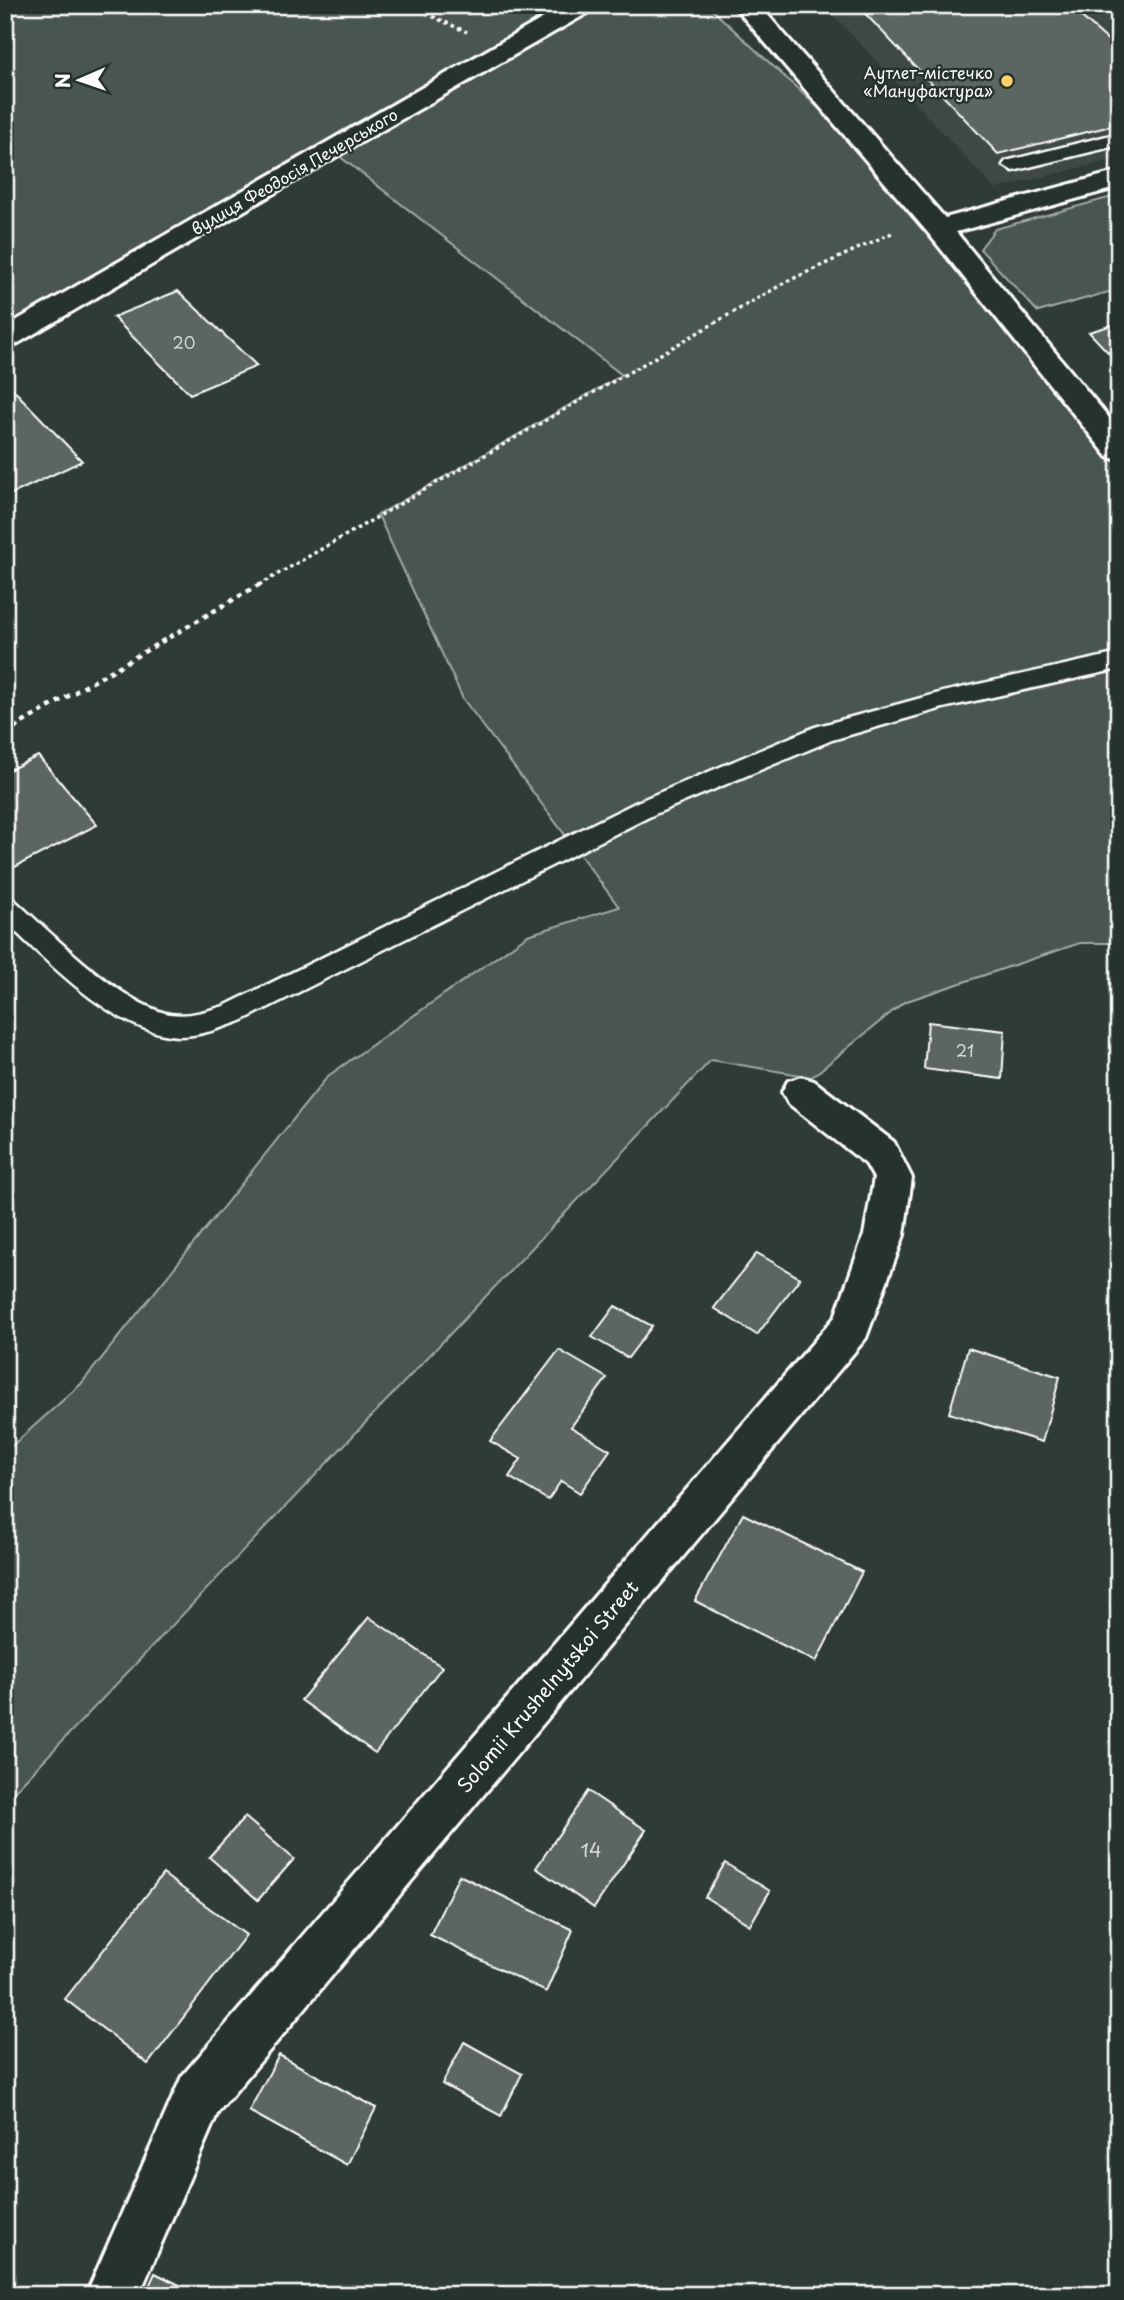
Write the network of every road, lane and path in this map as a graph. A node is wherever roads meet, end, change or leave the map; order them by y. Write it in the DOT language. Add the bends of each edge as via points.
graph roads {
  1 [pos="407,5"];
  2 [pos="584,5"];
  3 [pos="745,5"];
  4 [pos="1115,5"];
  5 [pos="1119,11"];
  6 [pos="505,51"];
  7 [pos="1119,139"];
  8 [pos="1013,165"];
  9 [pos="1119,179"];
  10 [pos="933,222"];
  11 [pos="5,339"];
  12 [pos="1119,450"];
  13 [pos="1119,661"];
  14 [pos="5,733"];
  15 [pos="5,907"];
  16 [pos="801,1092"];
  17 [pos="112,2295"];
  1 -- 6 [label="path"];
  2 -- 6 [label="street, вулиця Феодосія Печерського"];
  3 -- 10 [label="street"];
  4 -- 5 [label="lane"];
  6 -- 11 [label="street, вулиця Феодосія Печерського"];
  7 -- 8 [label="lane"];
  9 -- 10 [label="street"];
  10 -- 12 [label="street"];
  10 -- 14 [label="path" via="786,282"];
  13 -- 15 [label="lane" via="943,700 824,733 646,808 232,1014 200,1023 171,1025 139,1015"];
  16 -- 17 [label="street, Solomii Krushelnytskoi Street" via="880,1153 892,1178 884,1235 852,1326 200,2094"];
}
